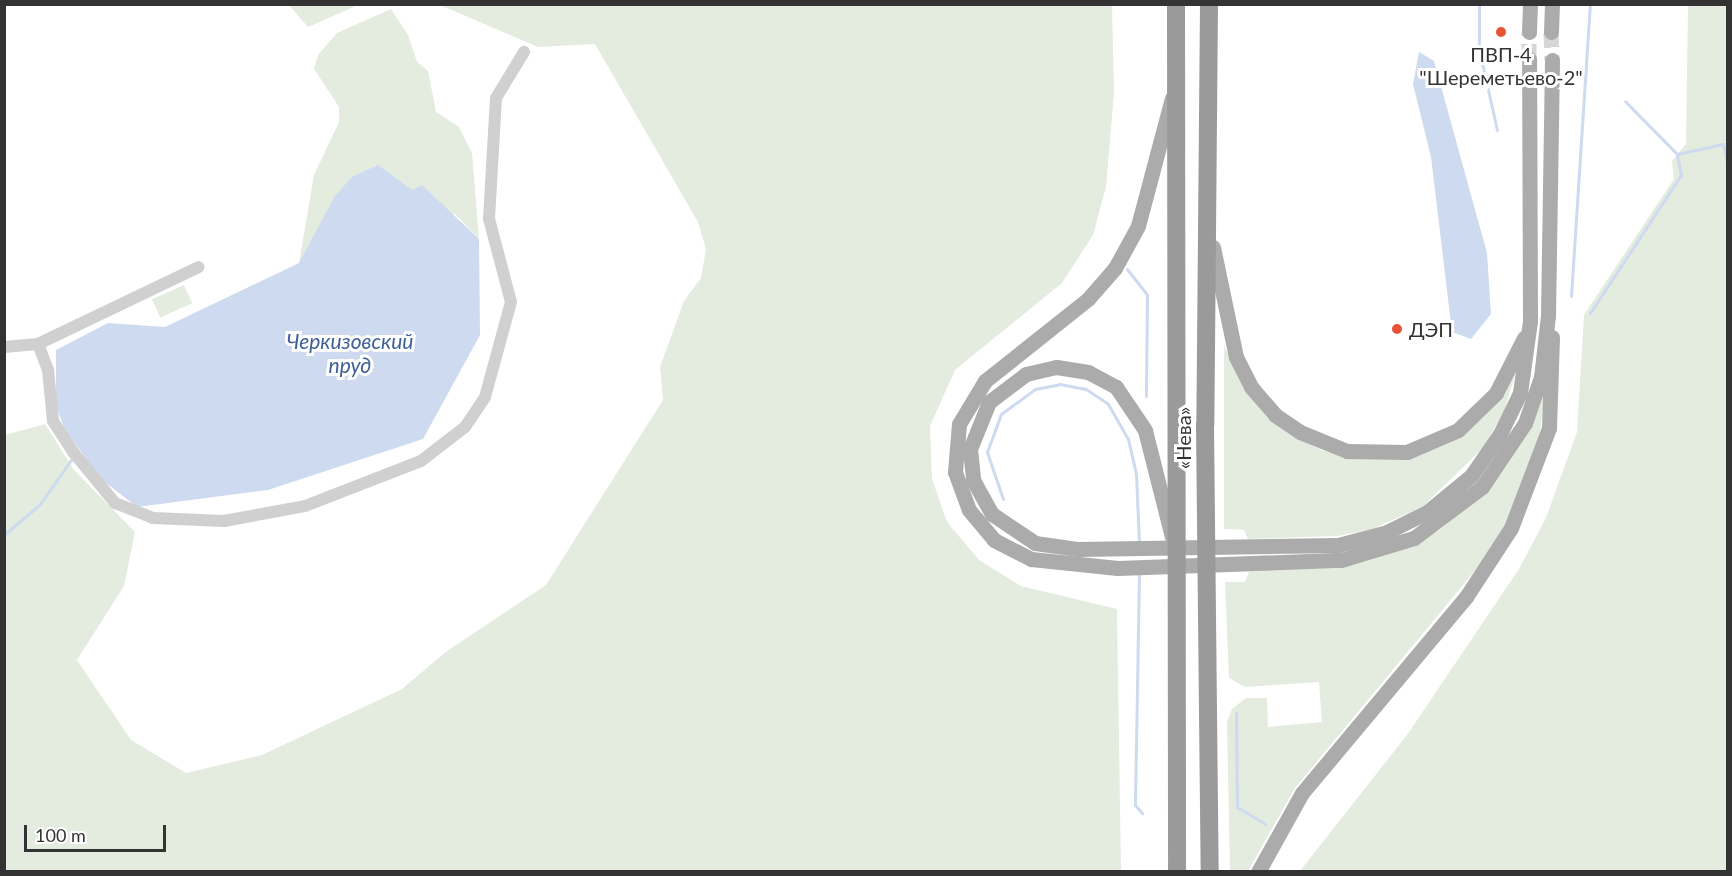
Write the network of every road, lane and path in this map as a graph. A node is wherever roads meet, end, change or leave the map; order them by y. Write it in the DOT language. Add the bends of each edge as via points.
graph roads {
  1 [pos="1176,4"];
  2 [pos="1209,4"];
  3 [pos="1530,4"];
  4 [pos="1552,4"];
  5 [pos="1529,32"];
  6 [pos="1551,32"];
  7 [pos="524,52"];
  8 [pos="1528,59"];
  9 [pos="1552,60"];
  10 [pos="1177,77"];
  11 [pos="1210,226"];
  12 [pos="199,267"];
  13 [pos="1548,316"];
  14 [pos="1530,321"];
  15 [pos="38,344"];
  16 [pos="4,346"];
  17 [pos="1174,543"];
  18 [pos="1177,872"];
  19 [pos="1210,872"];
  20 [pos="1258,872"];
  1 -- 10 [label="highway, «Нева»"];
  2 -- 11 [label="highway, «Нева»"];
  3 -- 5 [label="main road"];
  4 -- 6 [label="main road"];
  7 -- 15 [label="street" via="496,98 489,219 511,302 485,397 465,427 421,461 305,506 224,521 153,518 115,503 74,453 53,421 48,370"];
  8 -- 14 [label="main road"];
  9 -- 13 [label="main road"];
  10 -- 13 [label="main road" via="1146,203 1128,246 1088,299 974,394 959,424 954,454 960,491 994,540 1053,564 1118,567 1249,566 1365,555 1414,538 1454,512 1502,463 1525,423 1541,377"];
  10 -- 17 [label="highway, «Нева»"];
  11 -- 14 [label="main road" via="1220,296 1236,357 1251,387 1275,415 1323,444 1347,451 1407,452 1458,430 1496,393"];
  11 -- 19 [label="highway, «Нева»" via="1204,425"];
  12 -- 15 [label="street"];
  13 -- 20 [label="main road" via="1555,358 1549,428 1511,528 1466,597 1302,793"];
  14 -- 17 [label="main road" via="1520,393 1510,416 1471,476 1444,500 1407,523 1362,540 1249,548 1118,549 1035,543 1004,526 981,499 970,465 974,430 989,402 1012,381 1040,369 1072,368 1102,378 1122,393 1145,430"];
  15 -- 16 [label="street"];
  17 -- 18 [label="highway, «Нева»"];
}
